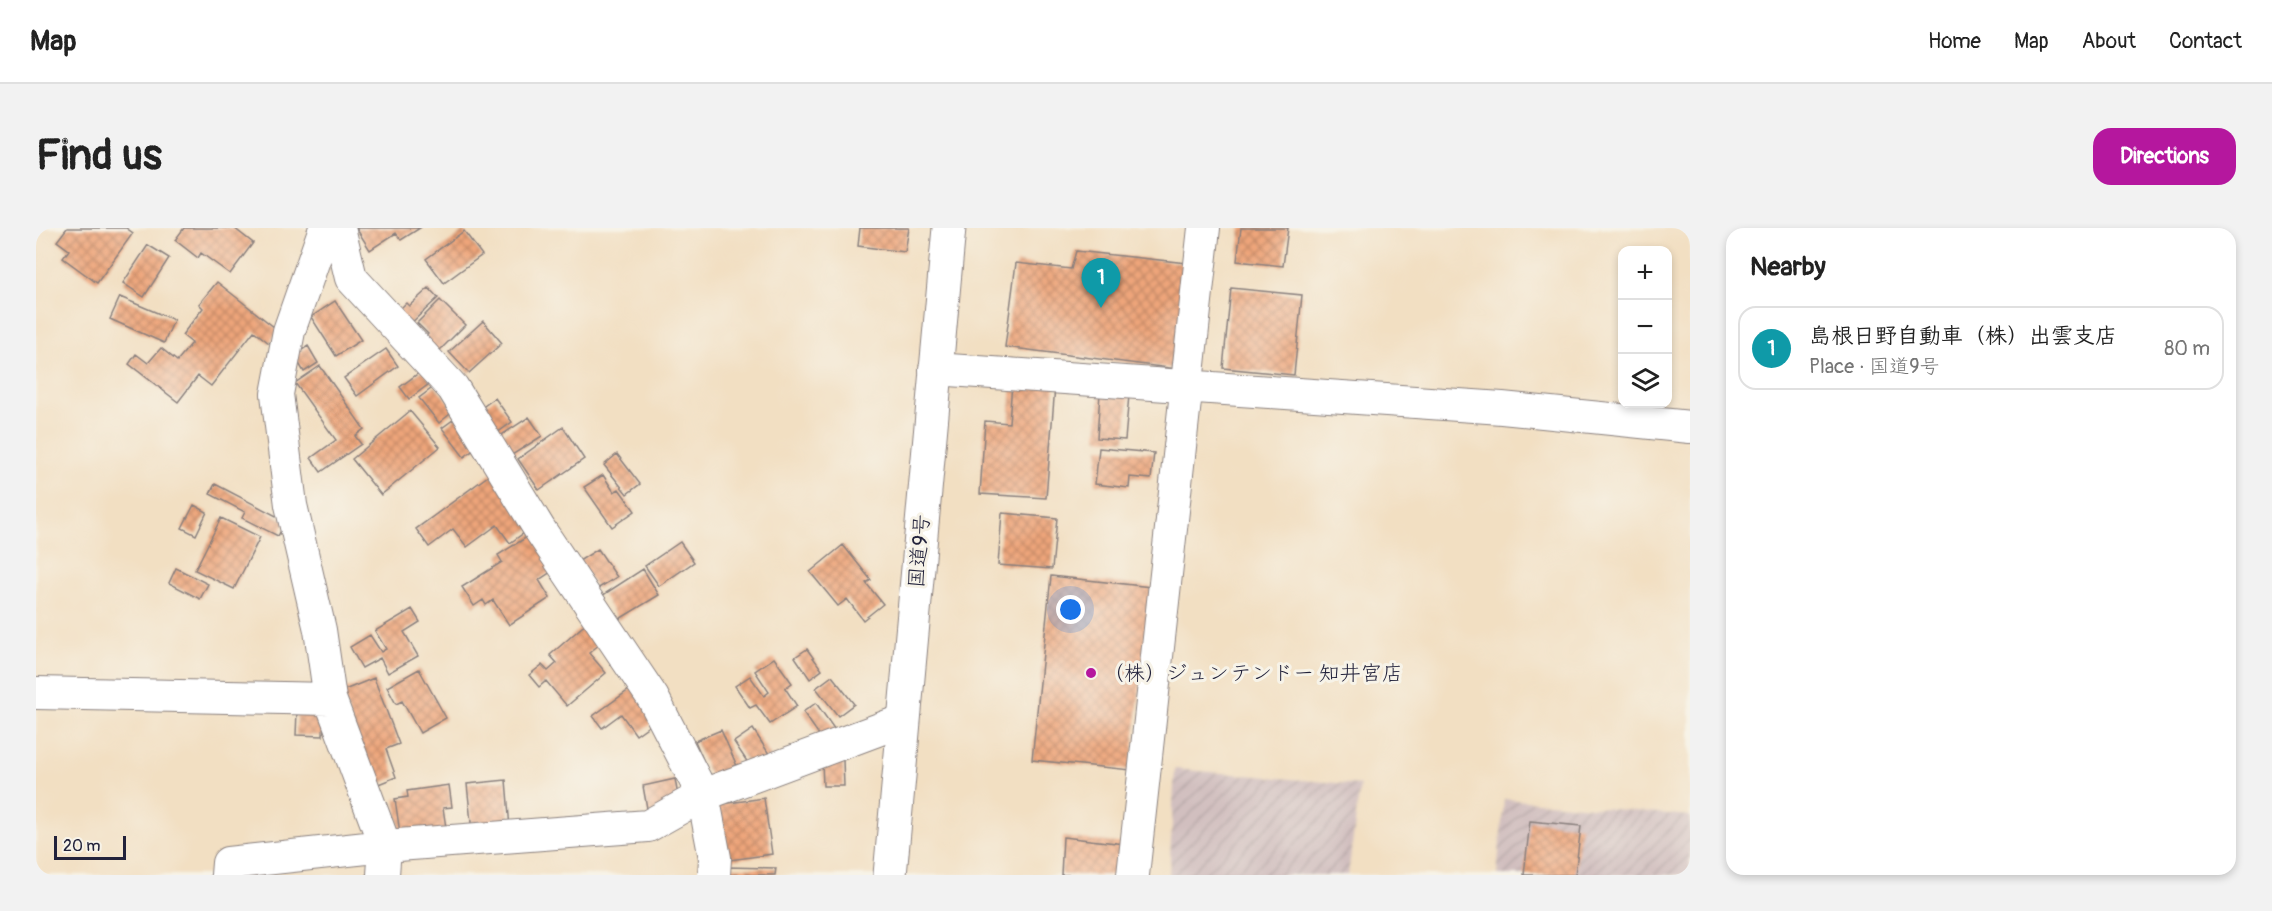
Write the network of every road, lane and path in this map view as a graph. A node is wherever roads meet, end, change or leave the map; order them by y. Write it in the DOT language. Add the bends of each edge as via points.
graph roads {
  1 [pos="325,228"];
  2 [pos="339,228"];
  3 [pos="949,228"];
  4 [pos="1204,228"];
  5 [pos="935,369"];
  6 [pos="1188,388"];
  7 [pos="1690,427"];
  8 [pos="36,693"];
  9 [pos="330,699"];
  10 [pos="904,720"];
  11 [pos="703,795"];
  12 [pos="384,860"];
  13 [pos="227,875"];
  14 [pos="714,875"];
  15 [pos="890,875"];
  16 [pos="1133,875"];
  1 -- 9 [label="street" via="289,331 278,394 291,505 320,630"];
  2 -- 11 [label="street" via="351,278 453,388 540,530 653,698"];
  3 -- 5 [label="highway, 国道9号"];
  4 -- 6 [label="street"];
  5 -- 6 [label="street"];
  5 -- 10 [label="highway, 国道9号"];
  6 -- 7 [label="street" via="1502,408"];
  6 -- 16 [label="street"];
  8 -- 9 [label="street"];
  9 -- 12 [label="street"];
  10 -- 11 [label="street"];
  10 -- 15 [label="highway, 国道9号"];
  11 -- 12 [label="street" via="648,826"];
  11 -- 14 [label="street" via="715,858"];
  12 -- 13 [label="street" via="228,863"];
}
